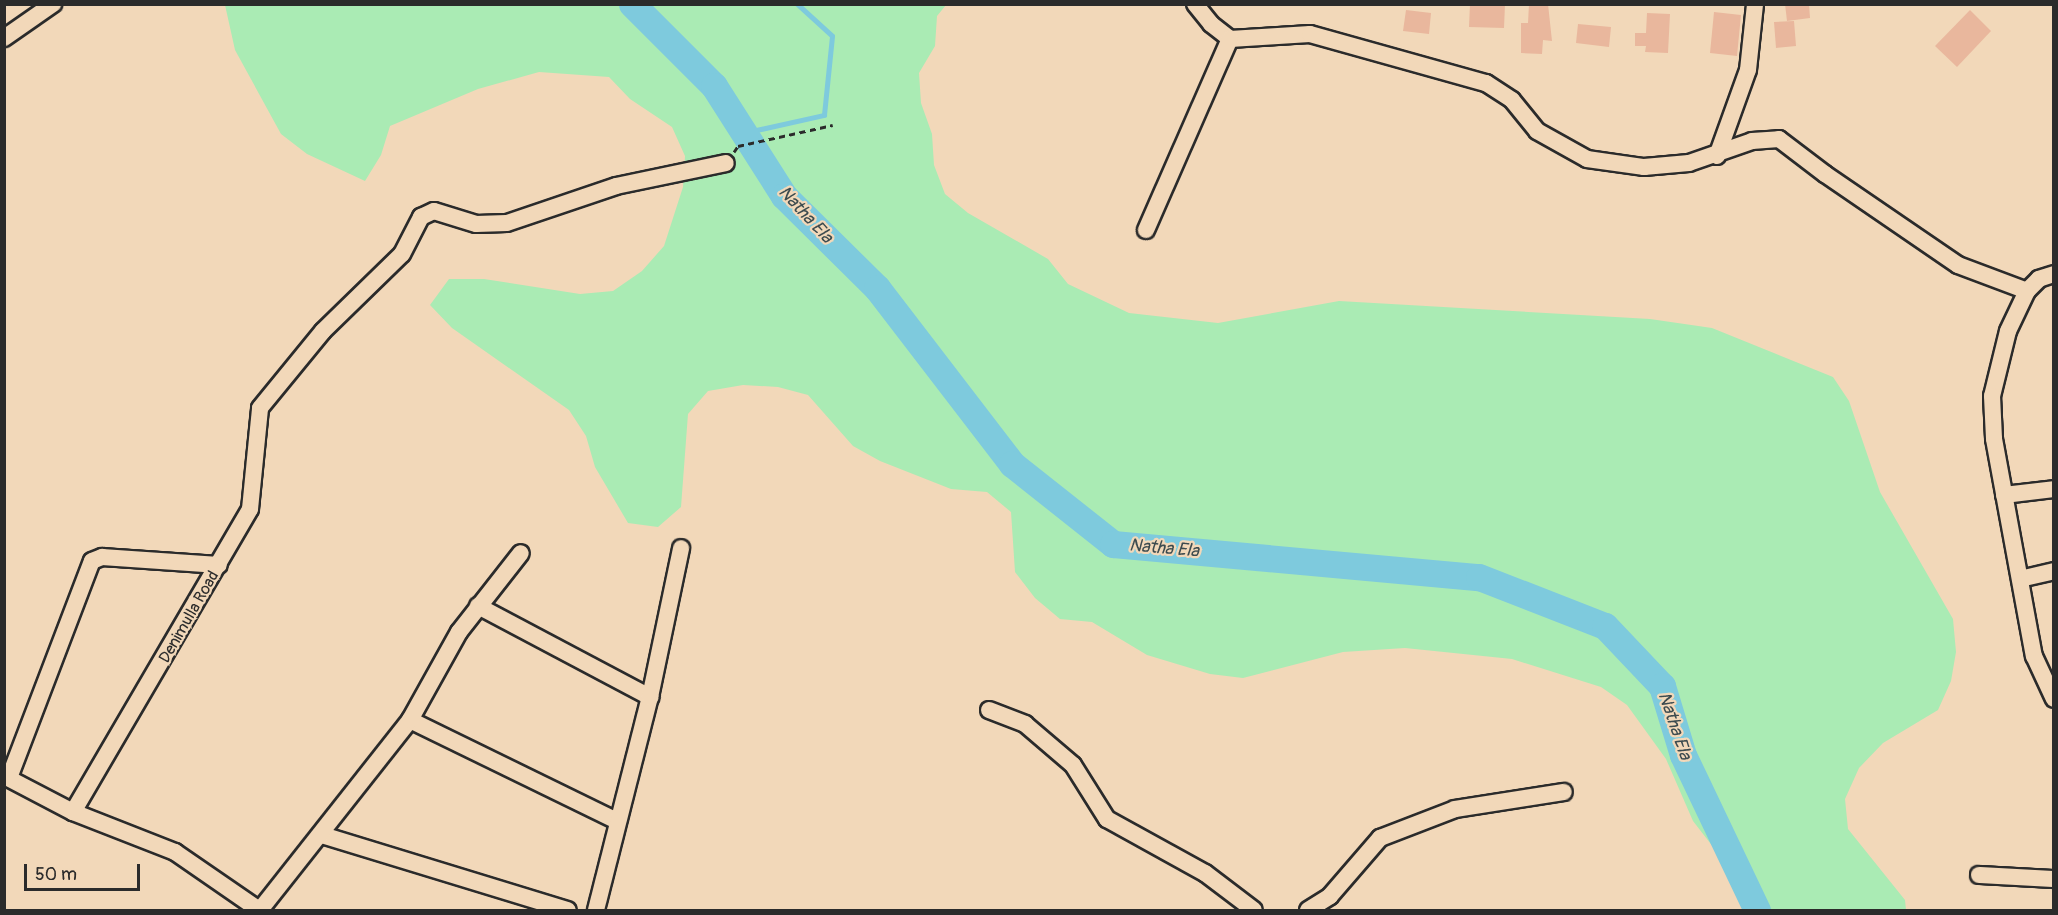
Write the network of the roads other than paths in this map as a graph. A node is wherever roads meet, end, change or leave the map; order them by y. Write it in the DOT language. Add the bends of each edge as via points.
graph roads {
  1 [pos="53,4"];
  2 [pos="1195,4"];
  3 [pos="1755,4"];
  4 [pos="4,38"];
  5 [pos="1230,39"];
  6 [pos="1717,156"];
  7 [pos="726,163"];
  8 [pos="1146,230"];
  9 [pos="2054,274"];
  10 [pos="2027,291"];
  11 [pos="2054,489"];
  12 [pos="2004,495"];
  13 [pos="681,548"];
  14 [pos="521,553"];
  15 [pos="219,565"];
  16 [pos="2054,571"];
  17 [pos="2020,579"];
  18 [pos="478,606"];
  19 [pos="651,697"];
  20 [pos="2054,699"];
  21 [pos="989,710"];
  22 [pos="410,720"];
  23 [pos="7,777"];
  24 [pos="1564,792"];
  25 [pos="74,812"];
  26 [pos="617,820"];
  27 [pos="322,835"];
  28 [pos="1979,875"];
  29 [pos="2054,879"];
  30 [pos="260,910"];
  31 [pos="568,910"];
  32 [pos="596,910"];
  33 [pos="1254,910"];
  34 [pos="1308,910"];
  1 -- 4 [label="street"];
  2 -- 5 [label="street"];
  3 -- 6 [label="street" via="1748,70"];
  5 -- 6 [label="street" via="1310,33 1486,83 1512,100 1536,131 1587,159 1644,167"];
  5 -- 8 [label="street"];
  6 -- 10 [label="street" via="1752,141 1779,139 1958,265"];
  7 -- 15 [label="street, Denimulla Road" via="616,186 507,224 476,224 435,211 421,218 402,254 323,331 260,408 250,509"];
  9 -- 10 [label="street" via="2039,279"];
  10 -- 12 [label="street" via="2008,331 1992,396 1994,439"];
  11 -- 12 [label="street"];
  12 -- 17 [label="street"];
  13 -- 19 [label="street"];
  14 -- 18 [label="street"];
  15 -- 23 [label="street" via="102,557 92,561"];
  15 -- 25 [label="street, Denimulla Road"];
  16 -- 17 [label="street"];
  17 -- 20 [label="street" via="2034,656"];
  18 -- 19 [label="street"];
  18 -- 22 [label="street"];
  19 -- 26 [label="street"];
  21 -- 33 [label="street" via="1025,724 1073,765 1107,819 1205,873"];
  22 -- 26 [label="street"];
  22 -- 27 [label="street"];
  23 -- 25 [label="street"];
  24 -- 34 [label="street" via="1455,809 1380,838 1330,896"];
  25 -- 30 [label="street" via="175,852"];
  26 -- 32 [label="street"];
  27 -- 30 [label="street"];
  27 -- 31 [label="street"];
  28 -- 29 [label="street"];
}
